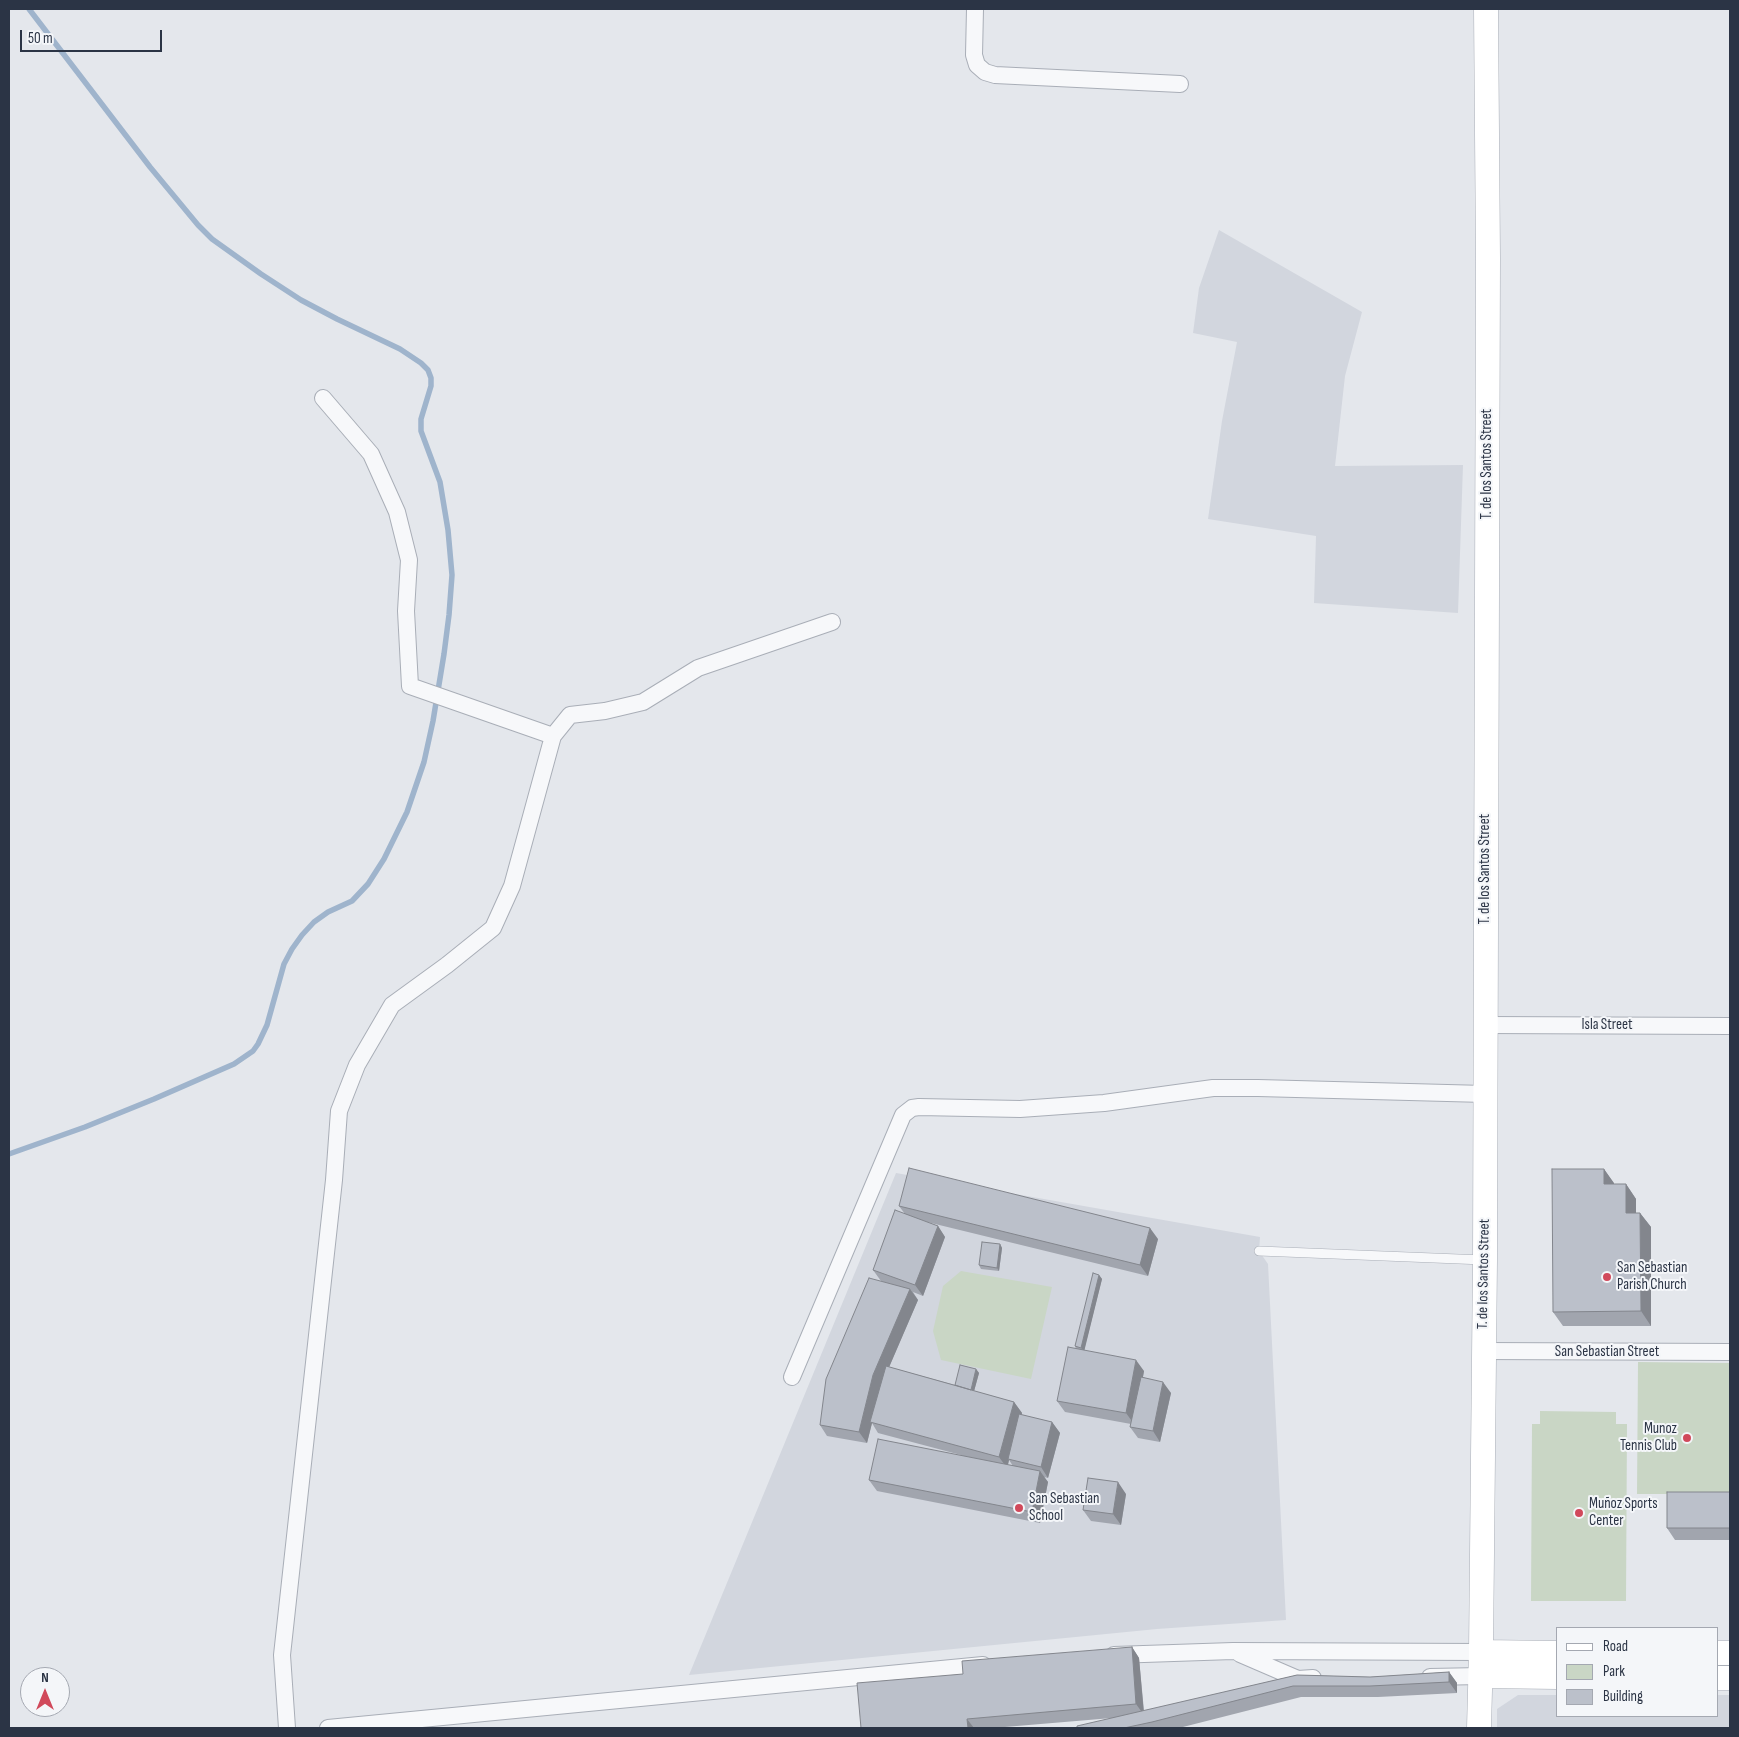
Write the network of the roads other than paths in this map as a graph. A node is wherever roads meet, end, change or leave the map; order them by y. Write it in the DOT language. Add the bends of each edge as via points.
graph roads {
  1 [pos="975,9"];
  2 [pos="1486,9"];
  3 [pos="1180,84"];
  4 [pos="323,398"];
  5 [pos="832,622"];
  6 [pos="553,736"];
  7 [pos="1485,1025"];
  8 [pos="1730,1026"];
  9 [pos="1485,1094"];
  10 [pos="1259,1251"];
  11 [pos="1485,1260"];
  12 [pos="1483,1351"];
  13 [pos="1730,1352"];
  14 [pos="792,1377"];
  15 [pos="1233,1651"];
  16 [pos="1481,1652"];
  17 [pos="1556,1653"];
  18 [pos="1103,1656"];
  19 [pos="998,1664"];
  20 [pos="1481,1676"];
  21 [pos="1413,1677"];
  22 [pos="1556,1677"];
  23 [pos="1327,1678"];
  24 [pos="287,1728"];
  25 [pos="328,1728"];
  26 [pos="1479,1728"];
  1 -- 3 [label="street" via="974,55 977,65 985,72"];
  2 -- 7 [label="main road, T. de los Santos Street"];
  4 -- 6 [label="street" via="371,454 397,512 409,560 406,611 410,686"];
  5 -- 6 [label="street" via="698,668 644,702 570,715"];
  6 -- 24 [label="street" via="512,886 493,928 392,1004 356,1065 339,1111 282,1655"];
  7 -- 8 [label="street, Isla Street"];
  7 -- 9 [label="main road, T. de los Santos Street"];
  9 -- 11 [label="main road, T. de los Santos Street"];
  9 -- 14 [label="street" via="1213,1088 1104,1103 1020,1109 912,1108 904,1115"];
  10 -- 11 [label="lane"];
  11 -- 12 [label="main road, T. de los Santos Street"];
  12 -- 13 [label="street, San Sebastian Street"];
  12 -- 16 [label="main road, T. de los Santos Street"];
  15 -- 16 [label="street"];
  15 -- 18 [label="street"];
  15 -- 23 [label="street" via="1298,1679"];
  16 -- 17 [label="main road"];
  16 -- 20 [label="main road, T. de los Santos Street"];
  19 -- 25 [label="street"];
  20 -- 21 [label="street"];
  20 -- 22 [label="main road"];
  20 -- 26 [label="main road, T. de los Santos Street"];
}
